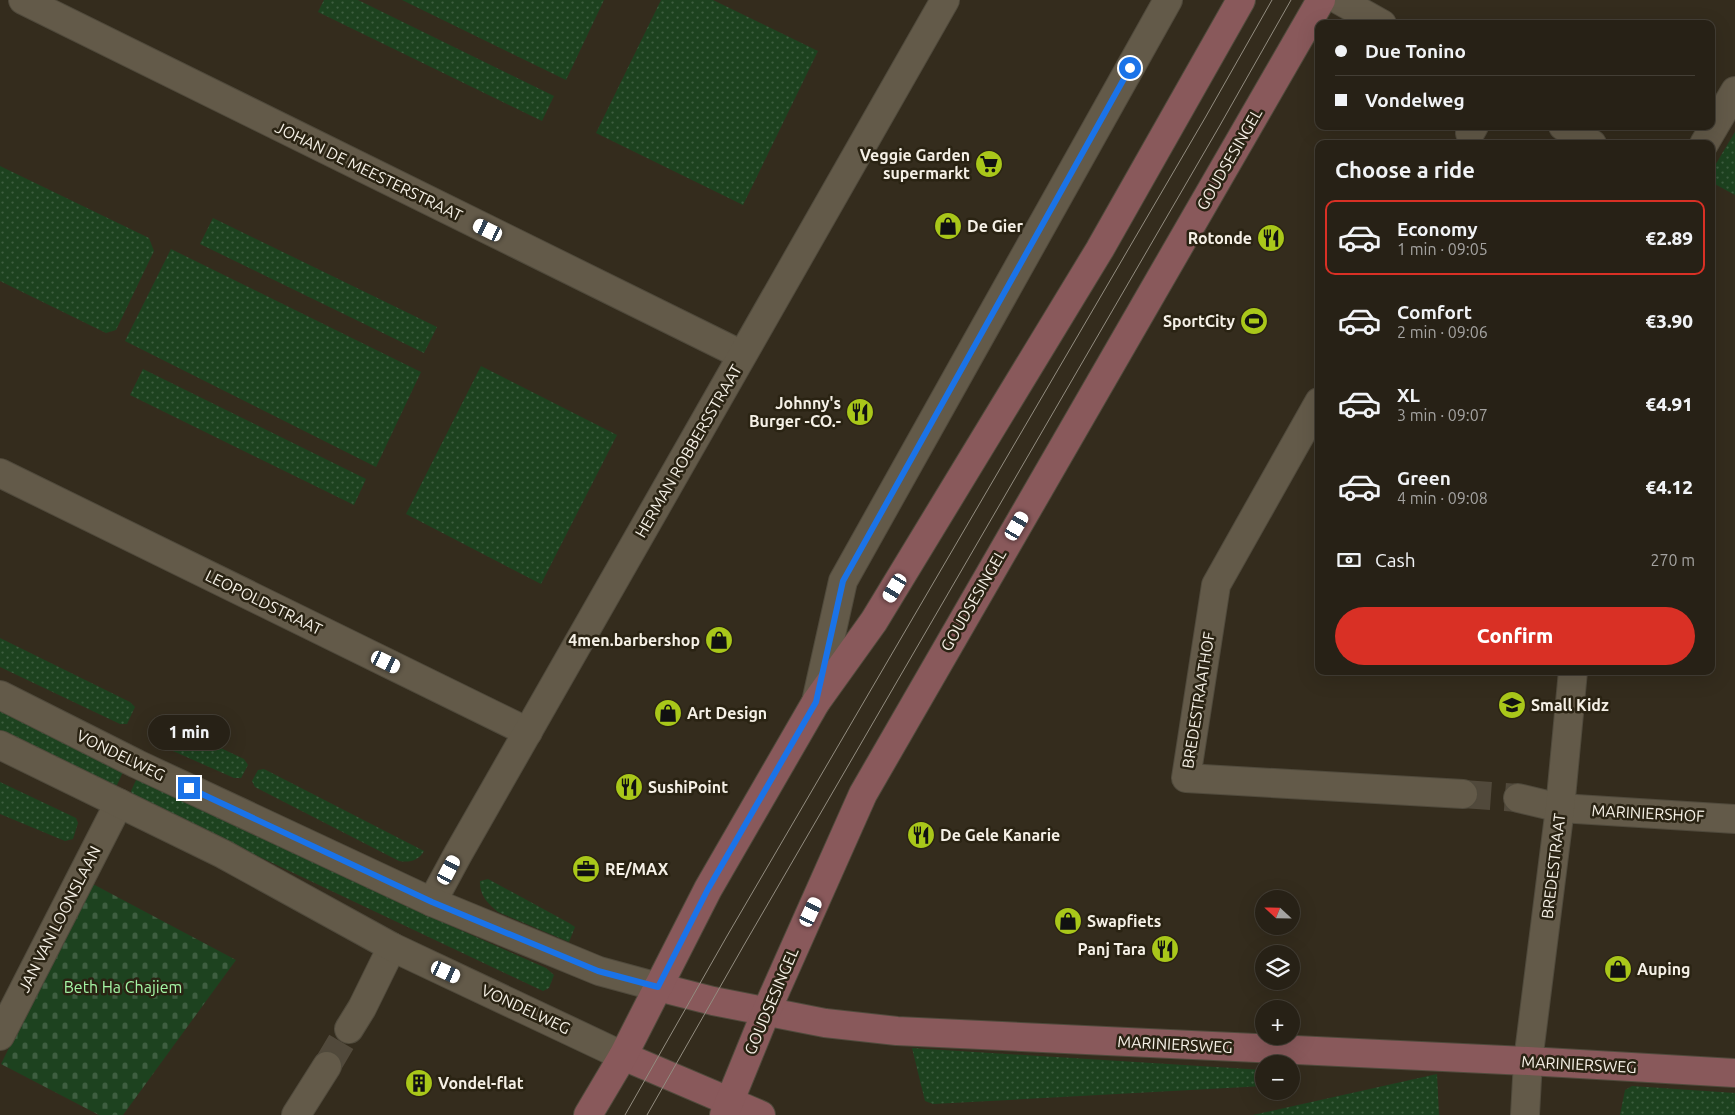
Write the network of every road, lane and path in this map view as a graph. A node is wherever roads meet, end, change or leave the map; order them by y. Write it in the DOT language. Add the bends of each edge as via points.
graph roads {
  1 [pos="23,0"];
  2 [pos="945,0"];
  3 [pos="1168,0"];
  4 [pos="1241,0"];
  5 [pos="1321,0"];
  6 [pos="1339,0"];
  7 [pos="1375,20"];
  8 [pos="1735,91"];
  9 [pos="1715,125"];
  10 [pos="1569,130"];
  11 [pos="1586,140"];
  12 [pos="742,355"];
  13 [pos="1315,409"];
  14 [pos="0,473"];
  15 [pos="1573,675"];
  16 [pos="0,696"];
  17 [pos="816,702"];
  18 [pos="528,732"];
  19 [pos="0,745"];
  20 [pos="1463,794"];
  21 [pos="1518,798"];
  22 [pos="119,803"];
  23 [pos="1560,808"];
  24 [pos="1735,819"];
  25 [pos="432,902"];
  26 [pos="392,947"];
  27 [pos="658,987"];
  28 [pos="766,1012"];
  29 [pos="349,1030"];
  30 [pos="0,1036"];
  31 [pos="623,1056"];
  32 [pos="1528,1061"];
  33 [pos="327,1066"];
  34 [pos="1735,1073"];
  35 [pos="726,1108"];
  36 [pos="296,1115"];
  37 [pos="588,1115"];
  38 [pos="761,1115"];
  39 [pos="1525,1115"];
  1 -- 12 [label="street, JOHAN DE MEESTERSTRAAT"];
  2 -- 12 [label="street, HERMAN ROBBERSSTRAAT"];
  3 -- 17 [label="street" via="843,581"];
  4 -- 17 [label="main road" via="1100,249 885,604"];
  5 -- 28 [label="main road, GOUDSESINGEL" via="879,763 842,837"];
  6 -- 7 [label="street"];
  8 -- 9 [label="street"];
  10 -- 11 [label="street"];
  12 -- 18 [label="street, HERMAN ROBBERSSTRAAT"];
  13 -- 20 [label="street, BREDESTRAATHOF" via="1216,585 1186,778"];
  14 -- 18 [label="street, LEOPOLDSTRAAT"];
  15 -- 23 [label="street, BREDESTRAAT"];
  16 -- 25 [label="street, VONDELWEG"];
  17 -- 27 [label="main road" via="708,889"];
  18 -- 25 [label="street, HERMAN ROBBERSSTRAAT"];
  19 -- 22 [label="street, VONDELWEG"];
  21 -- 23 [label="street"];
  22 -- 26 [label="street, VONDELWEG" via="223,854"];
  22 -- 30 [label="street, JAN VAN LOONSLAAN"];
  23 -- 24 [label="street, MARINIERSHOF"];
  23 -- 32 [label="street, BREDESTRAAT"];
  25 -- 27 [label="street, VONDELWEG" via="598,971"];
  26 -- 29 [label="street"];
  26 -- 31 [label="street, VONDELWEG"];
  27 -- 28 [label="main road, MARINIERSWEG"];
  27 -- 31 [label="main road"];
  28 -- 32 [label="main road, MARINIERSWEG" via="897,1031"];
  28 -- 35 [label="main road, GOUDSESINGEL"];
  31 -- 35 [label="main road"];
  31 -- 37 [label="main road"];
  32 -- 34 [label="main road, MARINIERSWEG"];
  32 -- 39 [label="street, BREDESTRAAT"];
  33 -- 36 [label="street"];
  35 -- 38 [label="main road"];
}
